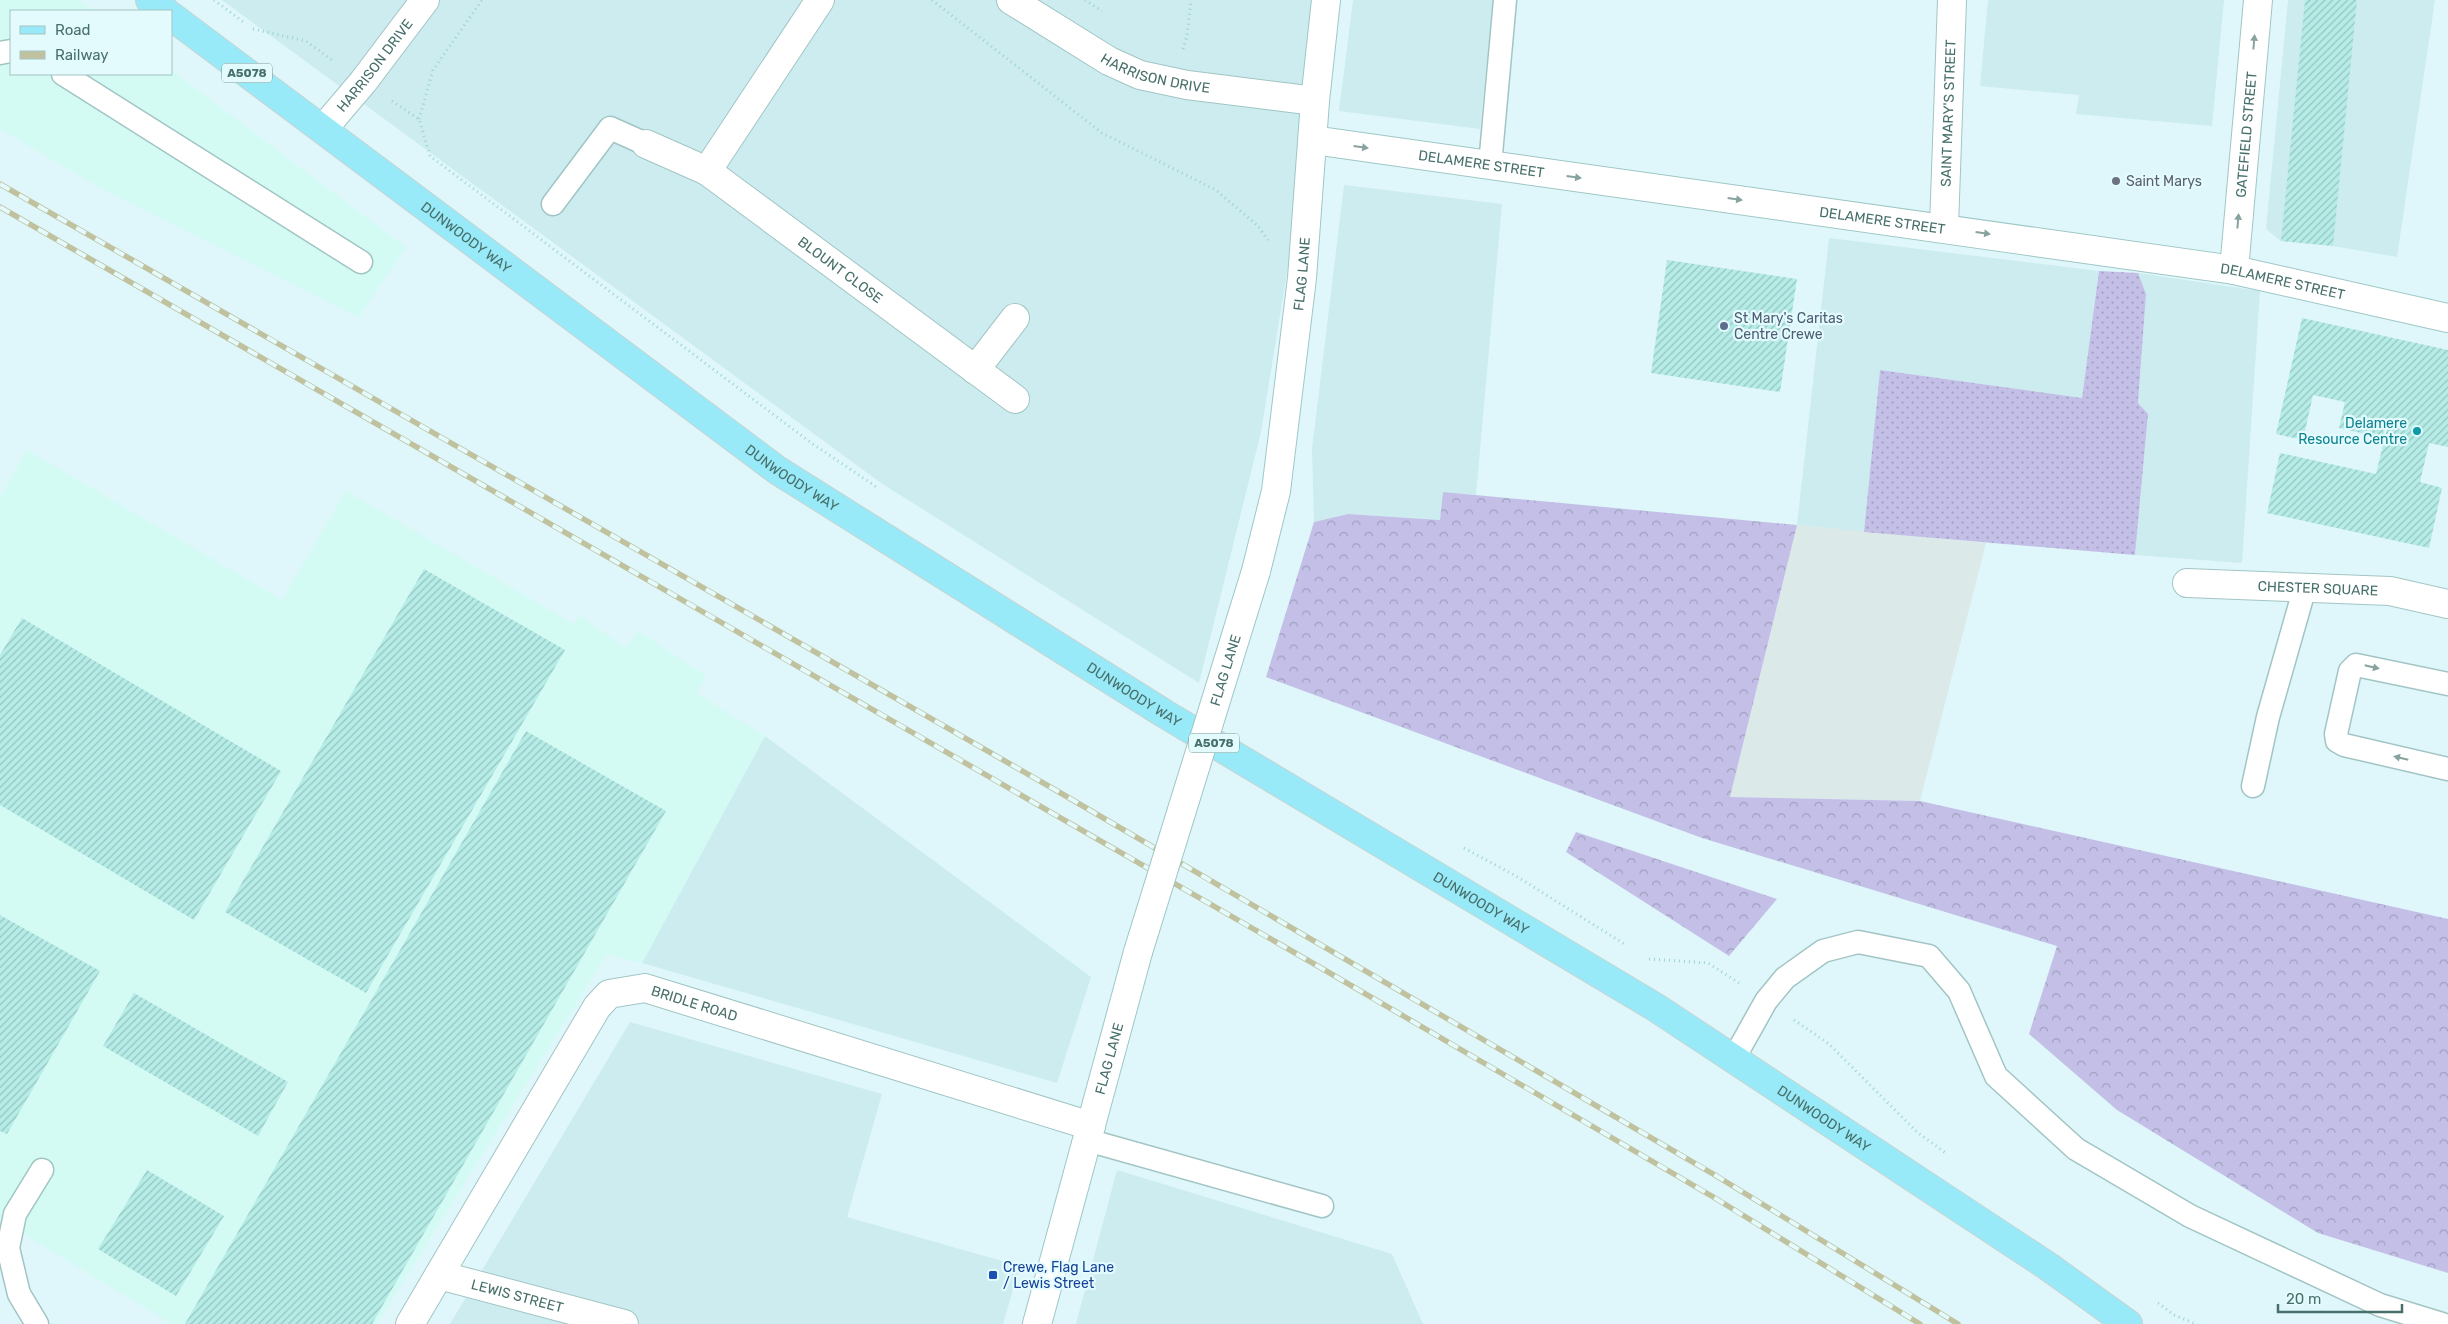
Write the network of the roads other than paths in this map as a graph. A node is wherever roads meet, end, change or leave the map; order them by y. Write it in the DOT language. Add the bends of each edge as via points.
graph roads {
  1 [pos="150,0"];
  2 [pos="424,0"];
  3 [pos="820,0"];
  4 [pos="1011,0"];
  5 [pos="1326,0"];
  6 [pos="1505,0"];
  7 [pos="1952,0"];
  8 [pos="2258,0"];
  9 [pos="164,10"];
  10 [pos="172,17"];
  11 [pos="65,75"];
  12 [pos="1315,101"];
  13 [pos="323,129"];
  14 [pos="1313,140"];
  15 [pos="646,144"];
  16 [pos="1490,165"];
  17 [pos="707,171"];
  18 [pos="552,204"];
  19 [pos="1944,227"];
  20 [pos="361,262"];
  21 [pos="2234,270"];
  22 [pos="1015,318"];
  23 [pos="2448,318"];
  24 [pos="975,370"];
  25 [pos="1015,399"];
  26 [pos="2187,583"];
  27 [pos="2305,587"];
  28 [pos="2448,604"];
  29 [pos="2448,684"];
  30 [pos="2448,769"];
  31 [pos="2253,786"];
  32 [pos="1733,1060"];
  33 [pos="1088,1133"];
  34 [pos="42,1170"];
  35 [pos="1322,1206"];
  36 [pos="439,1275"];
  37 [pos="37,1324"];
  38 [pos="410,1324"];
  39 [pos="624,1324"];
  40 [pos="1037,1324"];
  41 [pos="2128,1324"];
  42 [pos="2442,1324"];
  1 -- 9 [label="main road"];
  2 -- 13 [label="street, HARRISON DRIVE" via="363,82"];
  3 -- 17 [label="street"];
  4 -- 12 [label="street, HARRISON DRIVE" via="1109,61 1140,75 1187,85"];
  5 -- 12 [label="street, FLAG LANE"];
  6 -- 16 [label="lane"];
  7 -- 19 [label="street, SAINT MARY'S STREET"];
  21 -- 8 [label="street, GATEFIELD STREET, one-way"];
  10 -- 13 [label="main road, DUNWOODY WAY / A5078"];
  11 -- 20 [label="lane"];
  12 -- 14 [label="street, FLAG LANE"];
  13 -- 32 [label="main road, DUNWOODY WAY / A5078" via="777,470 1165,714 1655,1007"];
  14 -- 16 [label="street, DELAMERE STREET, one-way"];
  14 -- 33 [label="street, FLAG LANE, bridge" via="1302,278 1276,491 1256,571 1138,952"];
  15 -- 17 [label="street, BLOUNT CLOSE"];
  15 -- 18 [label="lane" via="610,128"];
  16 -- 19 [label="street, DELAMERE STREET, one-way"];
  17 -- 24 [label="street, BLOUNT CLOSE"];
  19 -- 21 [label="street, DELAMERE STREET, one-way"];
  21 -- 23 [label="street, DELAMERE STREET"];
  22 -- 24 [label="street"];
  24 -- 25 [label="street, BLOUNT CLOSE"];
  26 -- 27 [label="street, CHESTER SQUARE"];
  27 -- 28 [label="street, CHESTER SQUARE" via="2390,591"];
  27 -- 31 [label="lane" via="2268,717"];
  30 -- 29 [label="lane, one-way" via="2344,745 2337,741 2336,734 2350,670 2356,665"];
  32 -- 41 [label="main road, DUNWOODY WAY / A5078" via="2049,1267"];
  32 -- 42 [label="lane" via="1766,1001 1785,978 1823,951 1858,942 1929,956 1959,991 1996,1076 2076,1149 2190,1216 2380,1305"];
  33 -- 35 [label="lane"];
  33 -- 36 [label="street, BRIDLE ROAD" via="645,988 626,990 609,994 597,1007"];
  33 -- 40 [label="street, FLAG LANE"];
  34 -- 37 [label="lane" via="14,1214 8,1248 19,1294"];
  36 -- 38 [label="street, BRIDLE ROAD"];
  36 -- 39 [label="street, LEWIS STREET"];
}
